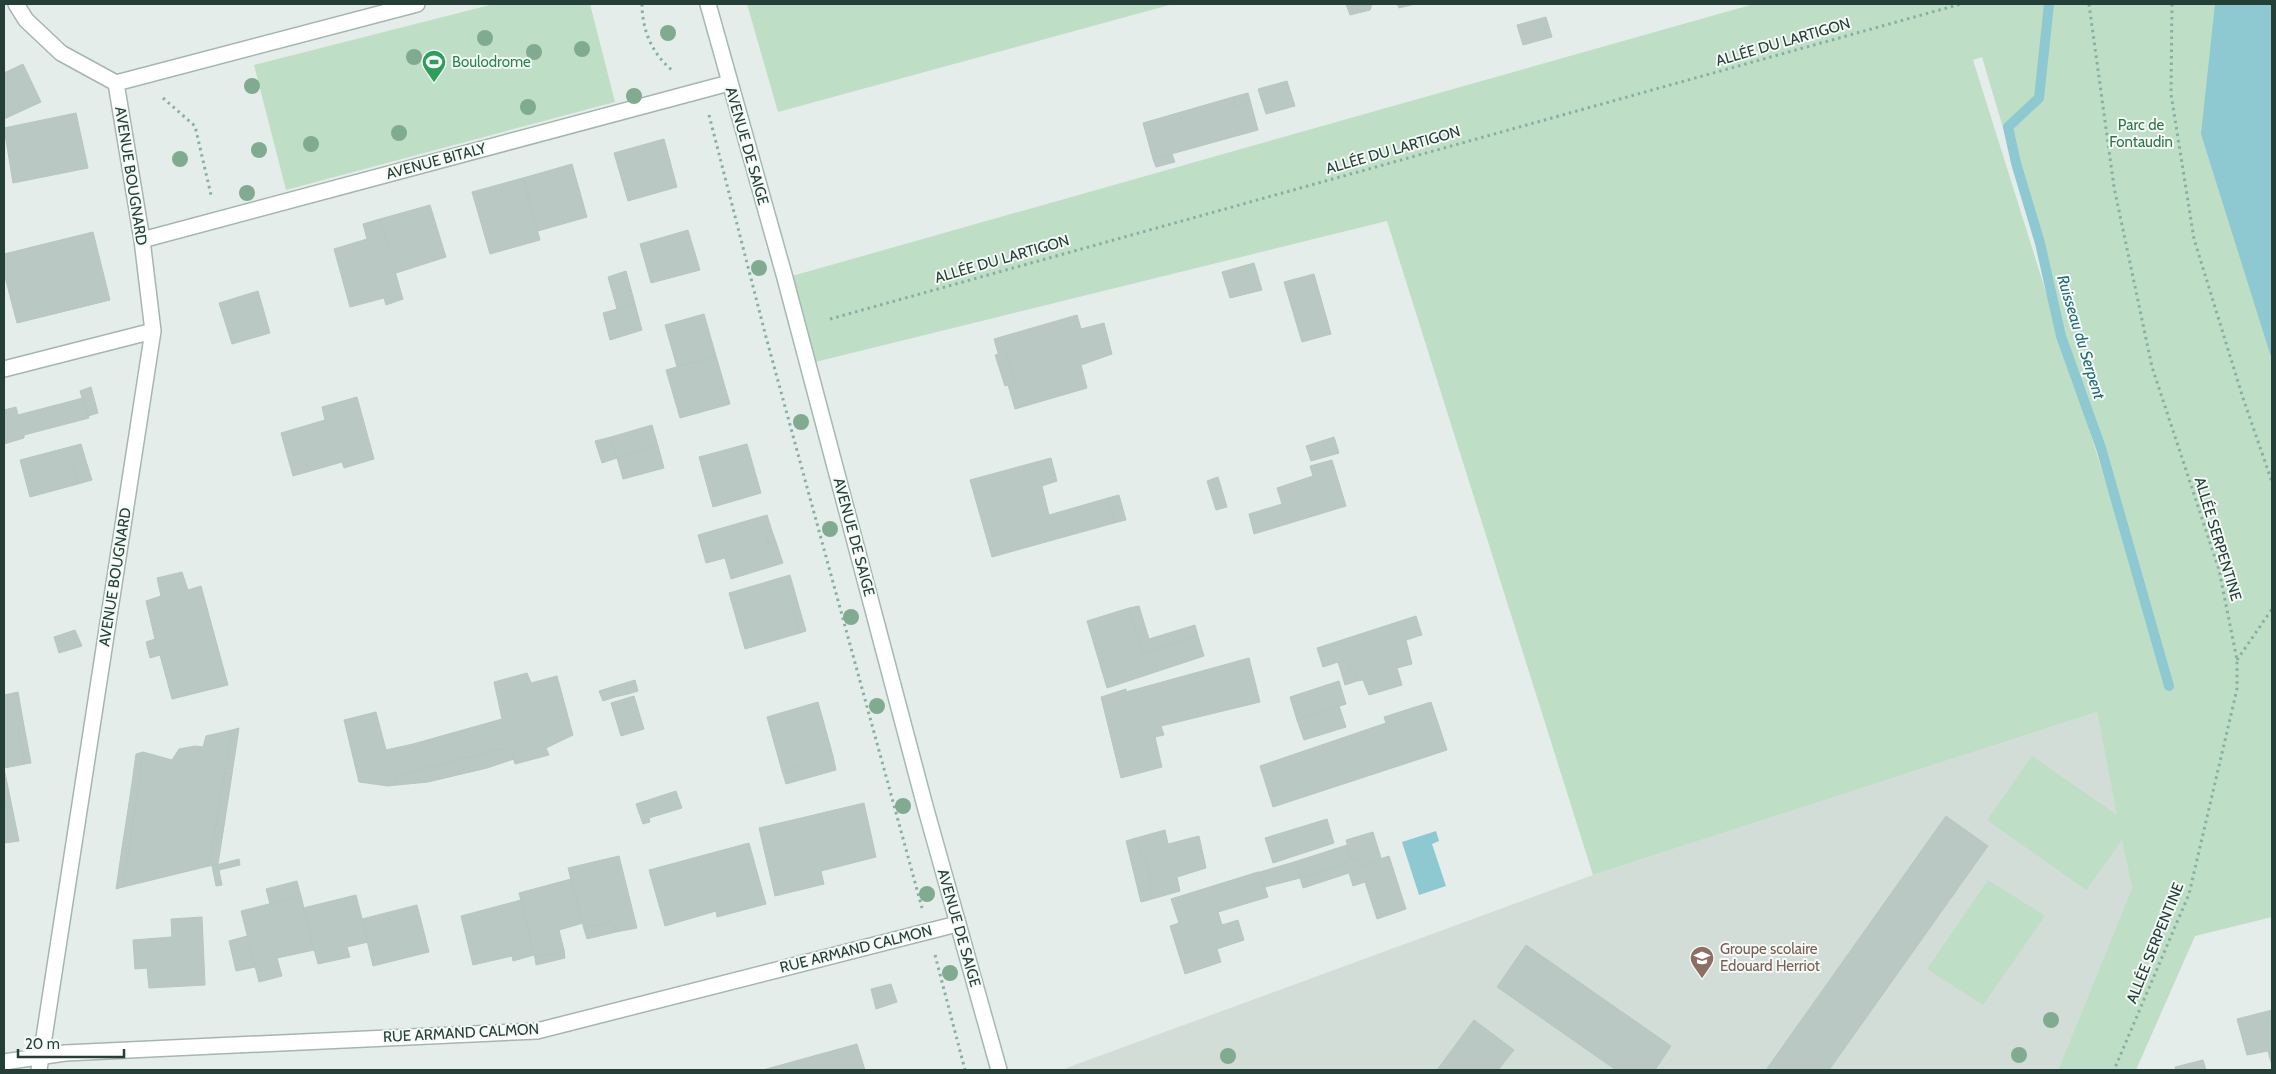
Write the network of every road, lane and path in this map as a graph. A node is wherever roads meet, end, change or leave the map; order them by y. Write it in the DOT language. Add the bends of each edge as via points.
graph roads {
  1 [pos="16,4"];
  2 [pos="417,4"];
  3 [pos="642,4"];
  4 [pos="708,4"];
  5 [pos="1961,4"];
  6 [pos="2089,4"];
  7 [pos="2172,4"];
  8 [pos="676,73"];
  9 [pos="137,77"];
  10 [pos="116,83"];
  11 [pos="729,83"];
  12 [pos="708,107"];
  13 [pos="217,220"];
  14 [pos="142,240"];
  15 [pos="830,319"];
  16 [pos="153,331"];
  17 [pos="4,370"];
  18 [pos="2272,482"];
  19 [pos="2272,609"];
  20 [pos="2237,660"];
  21 [pos="922,909"];
  22 [pos="957,924"];
  23 [pos="934,951"];
  24 [pos="4,1062"];
  25 [pos="41,1063"];
  26 [pos="965,1070"];
  27 [pos="999,1070"];
  28 [pos="2114,1070"];
  1 -- 10 [label="street" via="26,20 61,53"];
  2 -- 9 [label="street"];
  3 -- 8 [label="path" via="649,42 661,62"];
  4 -- 11 [label="street, AVENUE DE SAIGE"];
  5 -- 15 [label="path, ALLÉE DU LARTIGON"];
  6 -- 20 [label="path, ALLÉE SERPENTINE" via="2114,187 2152,367 2218,570"];
  7 -- 18 [label="path" via="2171,94 2194,239"];
  9 -- 10 [label="street"];
  9 -- 13 [label="path" via="195,126"];
  10 -- 14 [label="street, AVENUE BOUGNARD"];
  11 -- 13 [label="street, AVENUE BITALY"];
  11 -- 22 [label="street, AVENUE DE SAIGE" via="785,278"];
  12 -- 21 [label="path" via="766,337"];
  13 -- 14 [label="street, AVENUE BITALY"];
  14 -- 16 [label="street, AVENUE BOUGNARD"];
  16 -- 17 [label="street"];
  16 -- 25 [label="street, AVENUE BOUGNARD"];
  19 -- 20 [label="path"];
  20 -- 28 [label="path, ALLÉE SERPENTINE" via="2237,689 2189,894"];
  22 -- 25 [label="street, RUE ARMAND CALMON" via="537,1031 84,1052"];
  22 -- 27 [label="street, AVENUE DE SAIGE"];
  23 -- 26 [label="path"];
  24 -- 25 [label="street, RUE ARMAND CALMON"];
}
